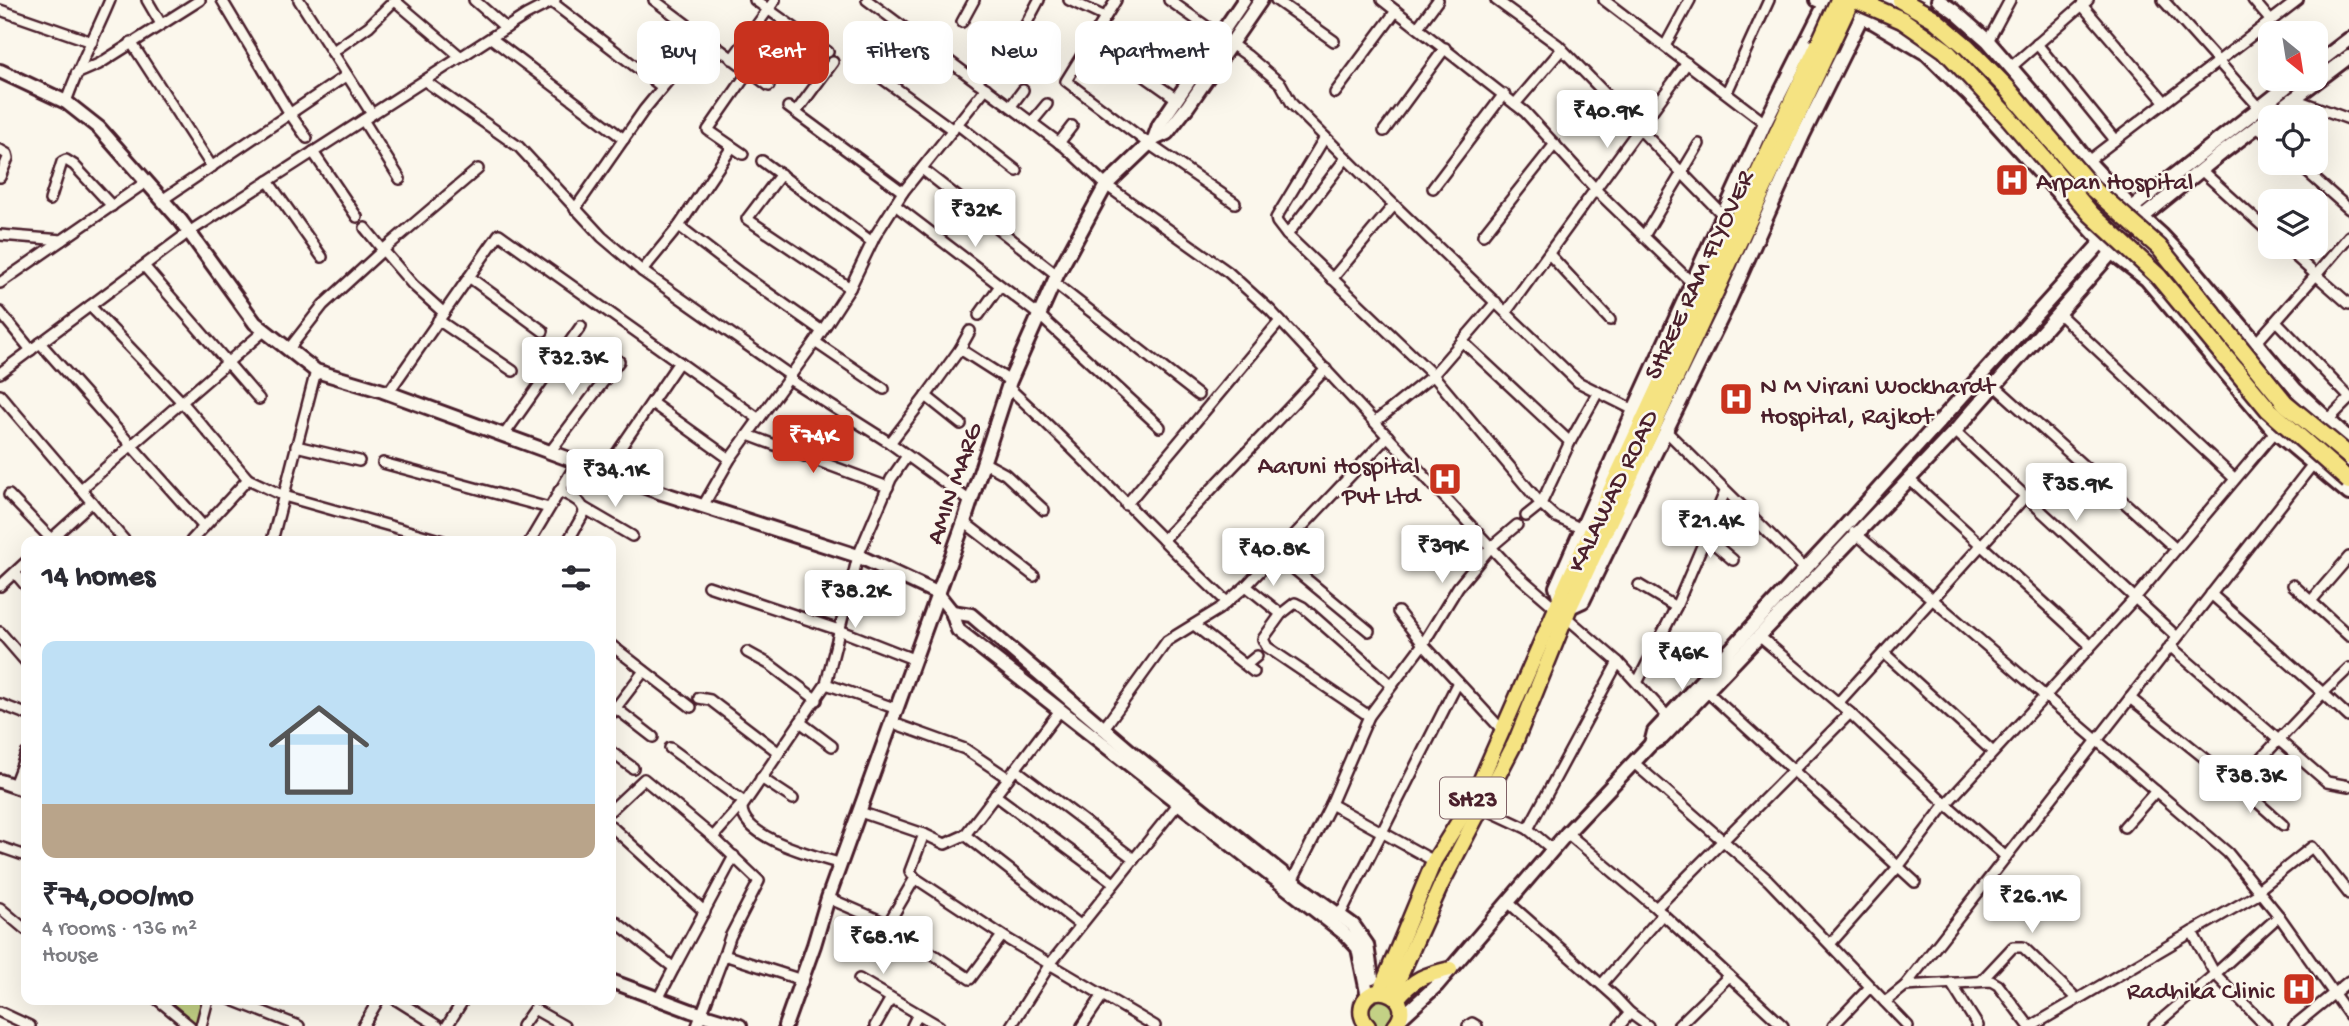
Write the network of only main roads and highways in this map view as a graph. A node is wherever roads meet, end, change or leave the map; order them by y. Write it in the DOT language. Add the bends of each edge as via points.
graph roads {
  1 [pos="1854,0"];
  2 [pos="1901,0"];
  3 [pos="1827,1"];
  4 [pos="2349,456"];
  5 [pos="2349,481"];
  6 [pos="1566,601"];
  7 [pos="1450,969"];
  8 [pos="1379,997"];
  9 [pos="1398,1022"];
  10 [pos="1349,1026"];
  11 [pos="1367,1026"];
  1 -- 5 [label="highway, bridge" via="1902,20 1945,50 2091,214 2158,276 2268,409"];
  1 -- 6 [label="main road, SHREE RAM FLYOVER, bridge"];
  2 -- 4 [label="highway, bridge" via="1933,18 1967,47 2091,187 2159,247 2285,403"];
  3 -- 6 [label="main road, SHREE RAM FLYOVER, bridge"];
  6 -- 8 [label="main road, KALAWAD ROAD / SH23" via="1472,800 1434,861"];
  6 -- 8 [label="main road, KALAWAD ROAD / SH23" via="1515,743"];
  7 -- 8 [label="main road" via="1422,976"];
  8 -- 9 [label="main road" via="1402,1011"];
  8 -- 10 [label="main road, KALAWAD ROAD / SH23"];
  8 -- 11 [label="main road" via="1364,1021"];
}
